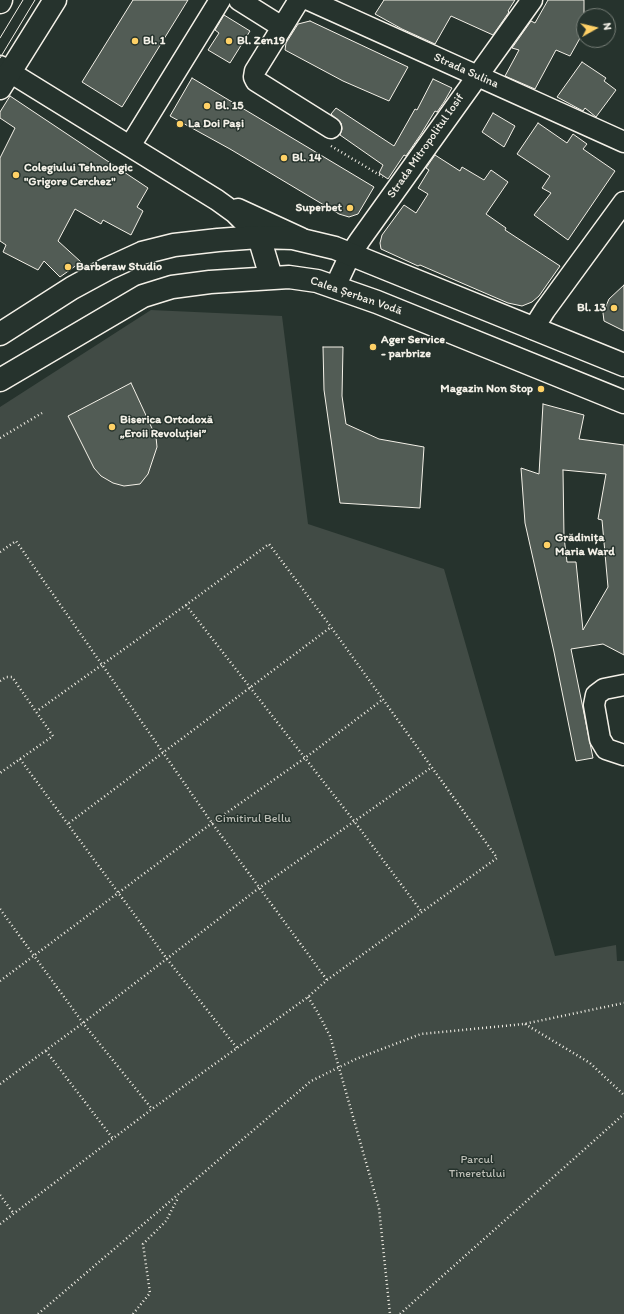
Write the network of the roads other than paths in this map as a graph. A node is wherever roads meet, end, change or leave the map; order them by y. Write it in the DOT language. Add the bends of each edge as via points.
graph roads {
  1 [pos="55,0"];
  2 [pos="220,0"];
  3 [pos="238,0"];
  4 [pos="299,0"];
  5 [pos="309,0"];
  6 [pos="532,0"];
  7 [pos="282,27"];
  8 [pos="3,75"];
  9 [pos="476,76"];
  10 [pos="331,128"];
  11 [pos="624,142"];
  12 [pos="130,146"];
  13 [pos="218,200"];
  14 [pos="624,202"];
  15 [pos="259,237"];
  16 [pos="307,240"];
  17 [pos="350,255"];
  18 [pos="271,277"];
  19 [pos="335,287"];
  20 [pos="533,329"];
  21 [pos="0,334"];
  22 [pos="624,365"];
  23 [pos="0,380"];
  24 [pos="624,402"];
  25 [pos="624,685"];
  26 [pos="624,755"];
  1 -- 8 [label="main road"];
  2 -- 12 [label="street"];
  3 -- 7 [label="street"];
  4 -- 7 [label="street"];
  5 -- 9 [label="street, Strada Sulina"];
  6 -- 9 [label="street, Strada Mitropolitul Iosif"];
  7 -- 10 [label="street" via="255,71 254,77 256,81"];
  8 -- 12 [label="street"];
  9 -- 11 [label="street, Strada Sulina"];
  9 -- 17 [label="street, Strada Mitropolitul Iosif"];
  12 -- 13 [label="street"];
  13 -- 15 [label="street"];
  13 -- 16 [label="street"];
  14 -- 20 [label="street"];
  15 -- 16 [label="main road"];
  15 -- 18 [label="main road"];
  15 -- 21 [label="main road" via="174,245 142,253 72,288"];
  16 -- 17 [label="main road"];
  17 -- 19 [label="street, Strada Mitropolitul Iosif"];
  17 -- 20 [label="main road"];
  18 -- 19 [label="main road, Calea Șerban Vodă" via="303,278"];
  18 -- 23 [label="main road, Calea Șerban Vodă" via="172,287 143,296"];
  19 -- 24 [label="main road, Calea Șerban Vodă"];
  20 -- 22 [label="main road"];
  25 -- 26 [label="street" via="604,689 596,695 594,705 600,739 606,749"];
}
